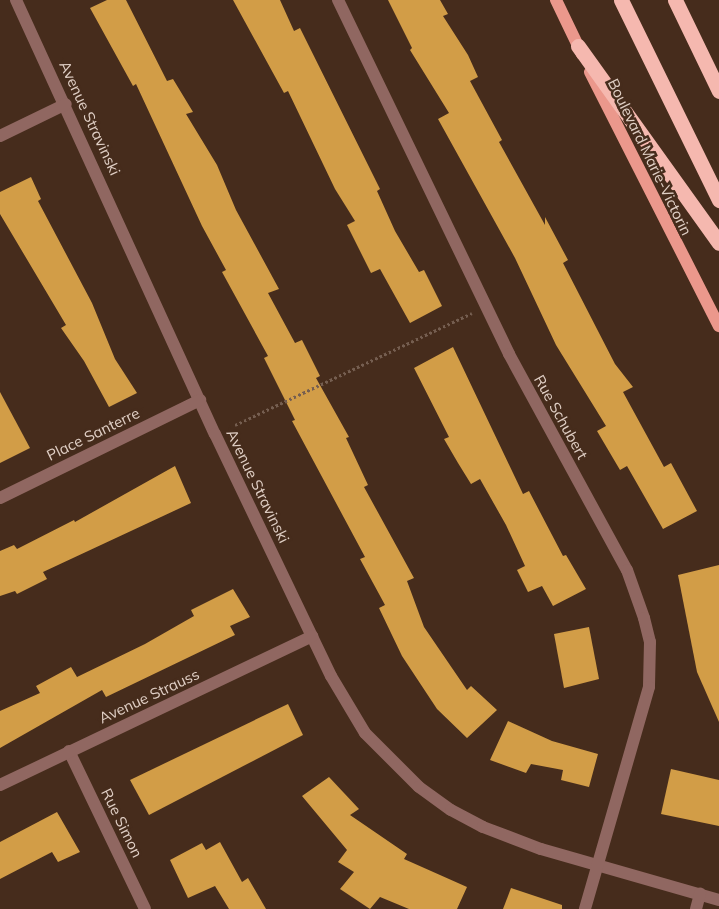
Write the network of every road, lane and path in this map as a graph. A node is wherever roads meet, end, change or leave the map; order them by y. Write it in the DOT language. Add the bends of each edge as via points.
graph roads {
  1 [pos="16,0"];
  2 [pos="338,0"];
  3 [pos="556,0"];
  4 [pos="621,0"];
  5 [pos="675,0"];
  6 [pos="578,46"];
  7 [pos="719,91"];
  8 [pos="66,104"];
  9 [pos="0,136"];
  10 [pos="719,200"];
  11 [pos="719,242"];
  12 [pos="472,313"];
  13 [pos="719,326"];
  14 [pos="200,400"];
  15 [pos="235,425"];
  16 [pos="0,498"];
  17 [pos="312,636"];
  18 [pos="69,752"];
  19 [pos="0,785"];
  20 [pos="599,866"];
  21 [pos="700,894"];
  22 [pos="719,900"];
  23 [pos="145,909"];
  24 [pos="585,909"];
  25 [pos="696,909"];
  1 -- 8 [label="street, Avenue Stravinski"];
  2 -- 20 [label="street, Rue Schubert" via="505,346 639,598 650,642 649,687"];
  3 -- 6 [label="main road, Boulevard Marie-Victorin"];
  4 -- 10 [label="highway"];
  5 -- 7 [label="highway"];
  6 -- 11 [label="highway"];
  6 -- 13 [label="main road, Boulevard Marie-Victorin" via="652,199"];
  8 -- 9 [label="street"];
  8 -- 14 [label="street, Avenue Stravinski"];
  12 -- 15 [label="path"];
  14 -- 16 [label="street, Place Santerre"];
  14 -- 17 [label="street, Avenue Stravinski"];
  17 -- 18 [label="street, Avenue Strauss"];
  17 -- 20 [label="street, Avenue Stravinski" via="365,733 419,787 451,810 489,830"];
  18 -- 19 [label="street, Avenue Strauss"];
  18 -- 23 [label="street, Rue Simon"];
  20 -- 21 [label="street, Avenue Stravinski"];
  20 -- 24 [label="street"];
  21 -- 22 [label="street, Avenue Stravinski"];
  21 -- 25 [label="street"];
}
